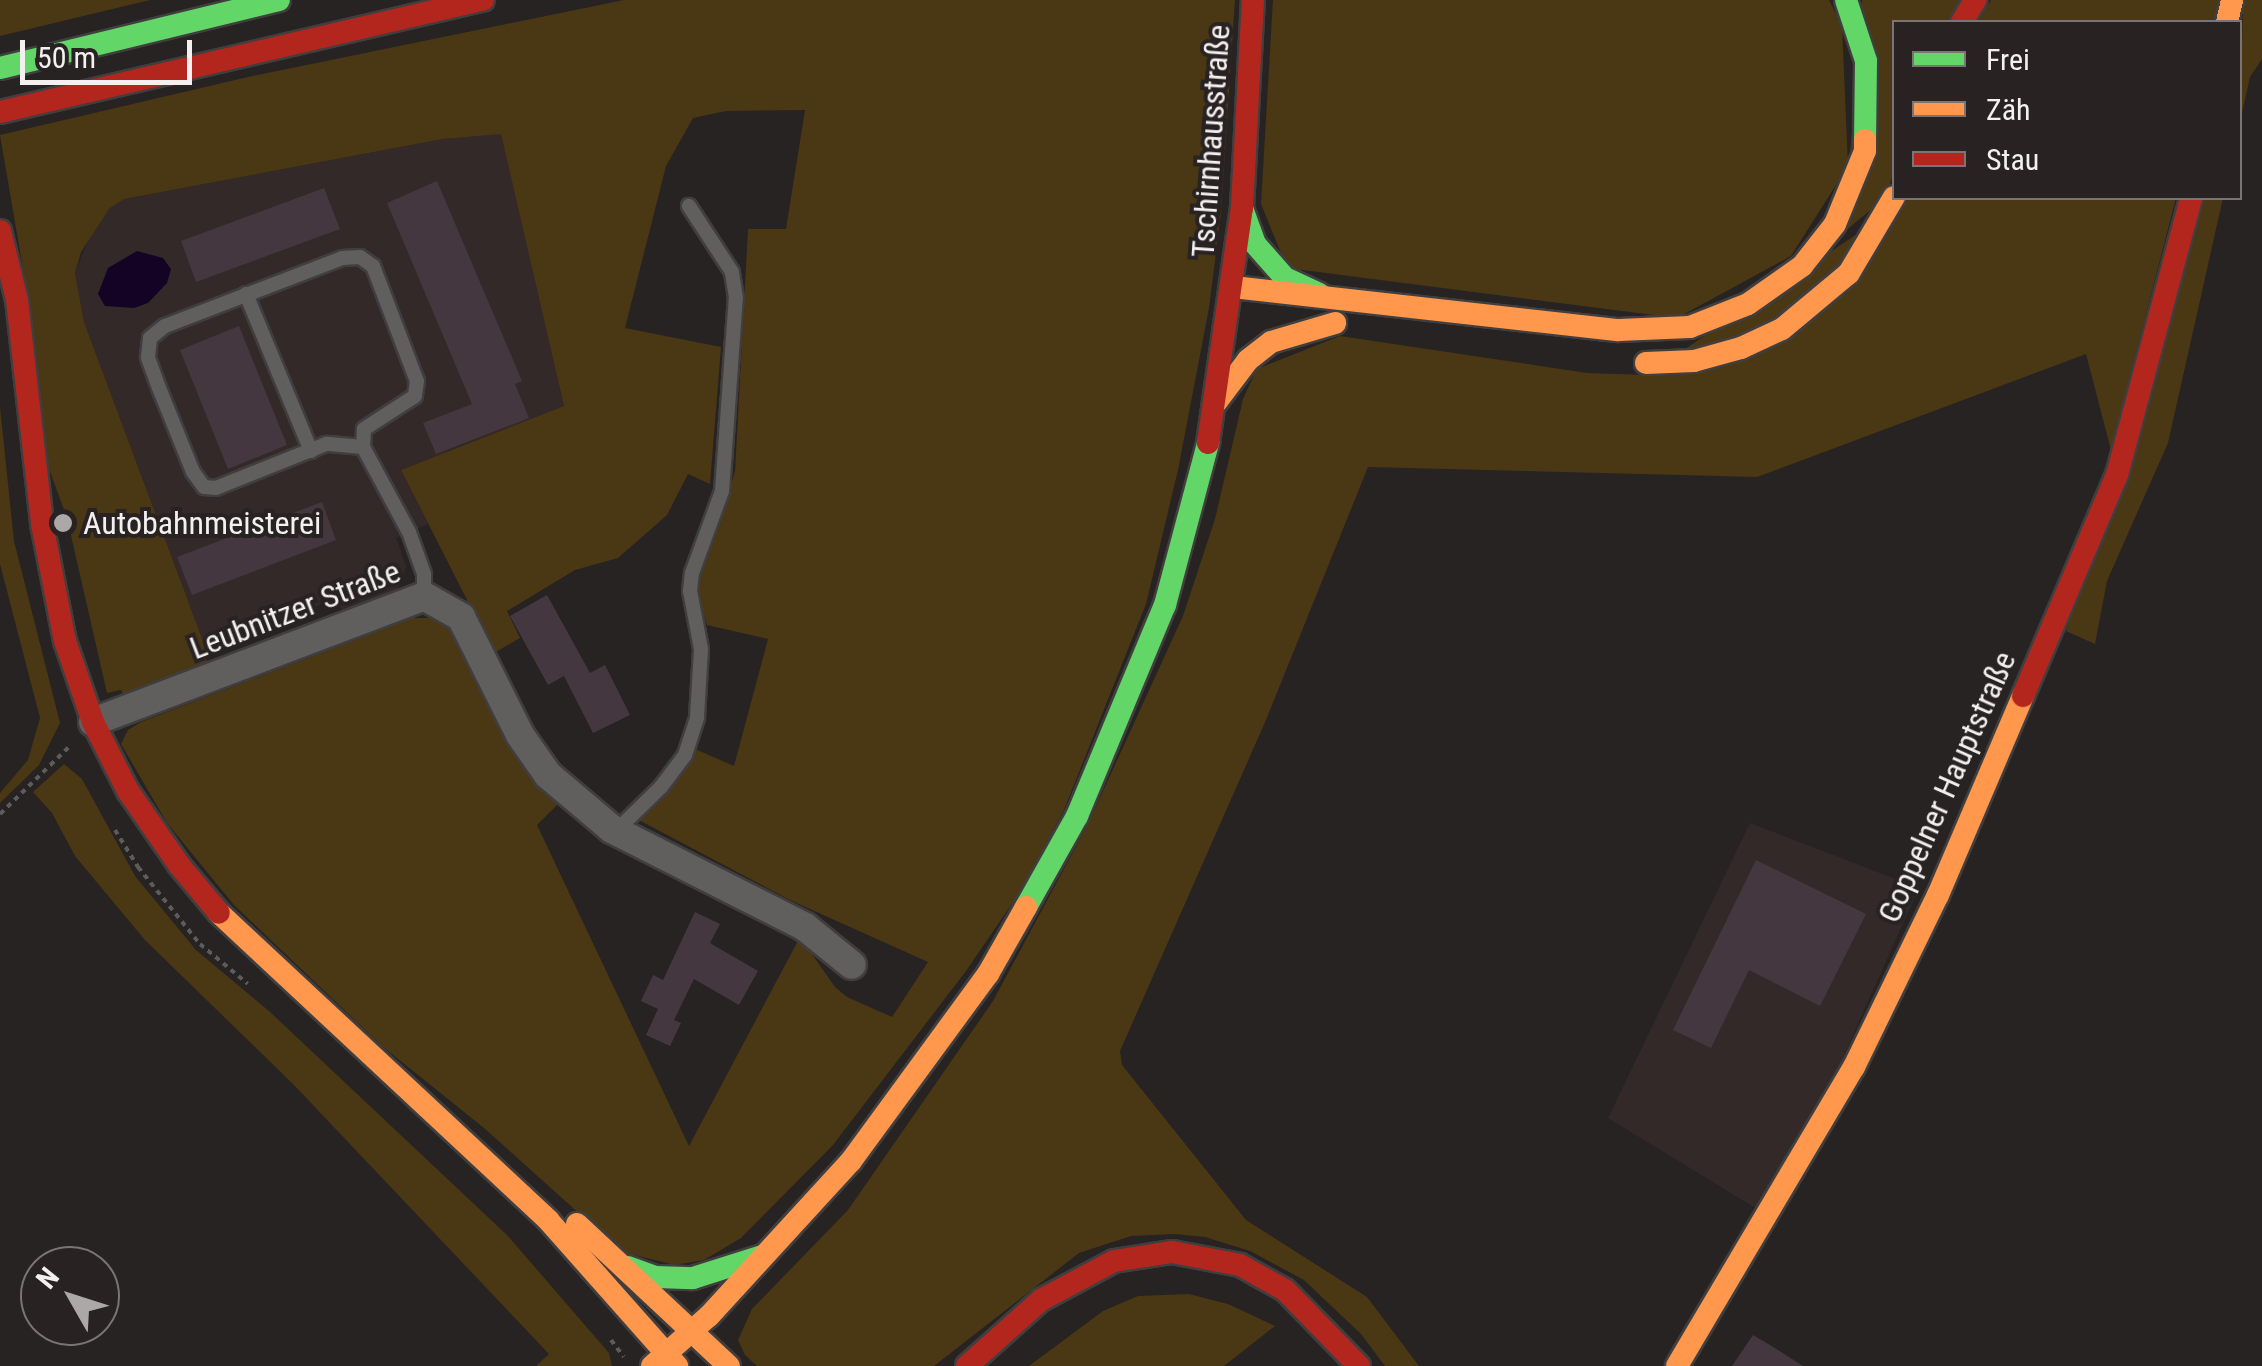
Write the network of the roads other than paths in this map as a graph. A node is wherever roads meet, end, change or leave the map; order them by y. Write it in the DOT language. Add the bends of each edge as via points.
graph roads {
  1 [pos="279,0"];
  2 [pos="483,0"];
  3 [pos="1253,0"];
  4 [pos="1846,0"];
  5 [pos="0,68"];
  6 [pos="0,112"];
  7 [pos="1893,200"];
  8 [pos="2190,200"];
  9 [pos="688,206"];
  10 [pos="1242,208"];
  11 [pos="0,231"];
  12 [pos="246,294"];
  13 [pos="1324,296"];
  14 [pos="1244,307"];
  15 [pos="1624,362"];
  16 [pos="1216,401"];
  17 [pos="362,447"];
  18 [pos="311,451"];
  19 [pos="424,596"];
  20 [pos="93,722"];
  21 [pos="616,831"];
  22 [pos="852,965"];
  23 [pos="358,1046"];
  24 [pos="764,1255"];
  25 [pos="628,1267"];
  26 [pos="692,1330"];
  27 [pos="665,1362"];
  28 [pos="729,1366"];
  29 [pos="967,1366"];
  30 [pos="1359,1366"];
  31 [pos="1676,1366"];
  1 -- 5 [label="main road"];
  2 -- 6 [label="main road"];
  3 -- 10 [label="main road, Tschirnhausstraße"];
  4 -- 13 [label="main road" via="1866,61 1865,151 1835,224 1802,266 1748,304 1690,327 1619,330"];
  7 -- 15 [label="main road" via="1848,272 1782,328 1694,361"];
  8 -- 31 [label="main road, Goppelner Hauptstraße" via="2118,475 1938,895 1854,1067"];
  9 -- 21 [label="lane" via="732,272 736,298 722,491 692,573 701,649 696,716 684,755"];
  10 -- 13 [label="main road" via="1255,244 1285,278"];
  10 -- 14 [label="main road, Tschirnhausstraße"];
  11 -- 20 [label="main road" via="17,300 48,561 65,641"];
  12 -- 17 [label="lane" via="342,258 360,257 373,266 417,381 415,396 364,428"];
  12 -- 18 [label="lane"];
  12 -- 18 [label="lane" via="150,338 148,358 186,455 204,486 216,488"];
  13 -- 14 [label="main road"];
  14 -- 16 [label="main road, Tschirnhausstraße"];
  14 -- 16 [label="main road" via="1344,325 1270,342"];
  16 -- 24 [label="main road, Tschirnhausstraße" via="1165,605 1077,816 988,974 931,1055 851,1161"];
  17 -- 18 [label="lane" via="340,442"];
  17 -- 19 [label="lane" via="409,532 424,574"];
  19 -- 20 [label="street, Leubnitzer Straße"];
  19 -- 21 [label="street, Leubnitzer Straße" via="461,617 520,735 548,774"];
  20 -- 23 [label="main road" via="128,791 179,866"];
  21 -- 22 [label="street, Leubnitzer Straße" via="805,927"];
  23 -- 25 [label="main road" via="438,1100"];
  23 -- 27 [label="main road" via="548,1220"];
  24 -- 25 [label="main road" via="694,1278 656,1277"];
  24 -- 26 [label="main road, Tschirnhausstraße"];
  25 -- 26 [label="main road"];
  26 -- 27 [label="main road, Tschirnhausstraße"];
  26 -- 28 [label="main road"];
  29 -- 30 [label="main road" via="1042,1300 1114,1260 1172,1252 1240,1265 1285,1290"];
}
